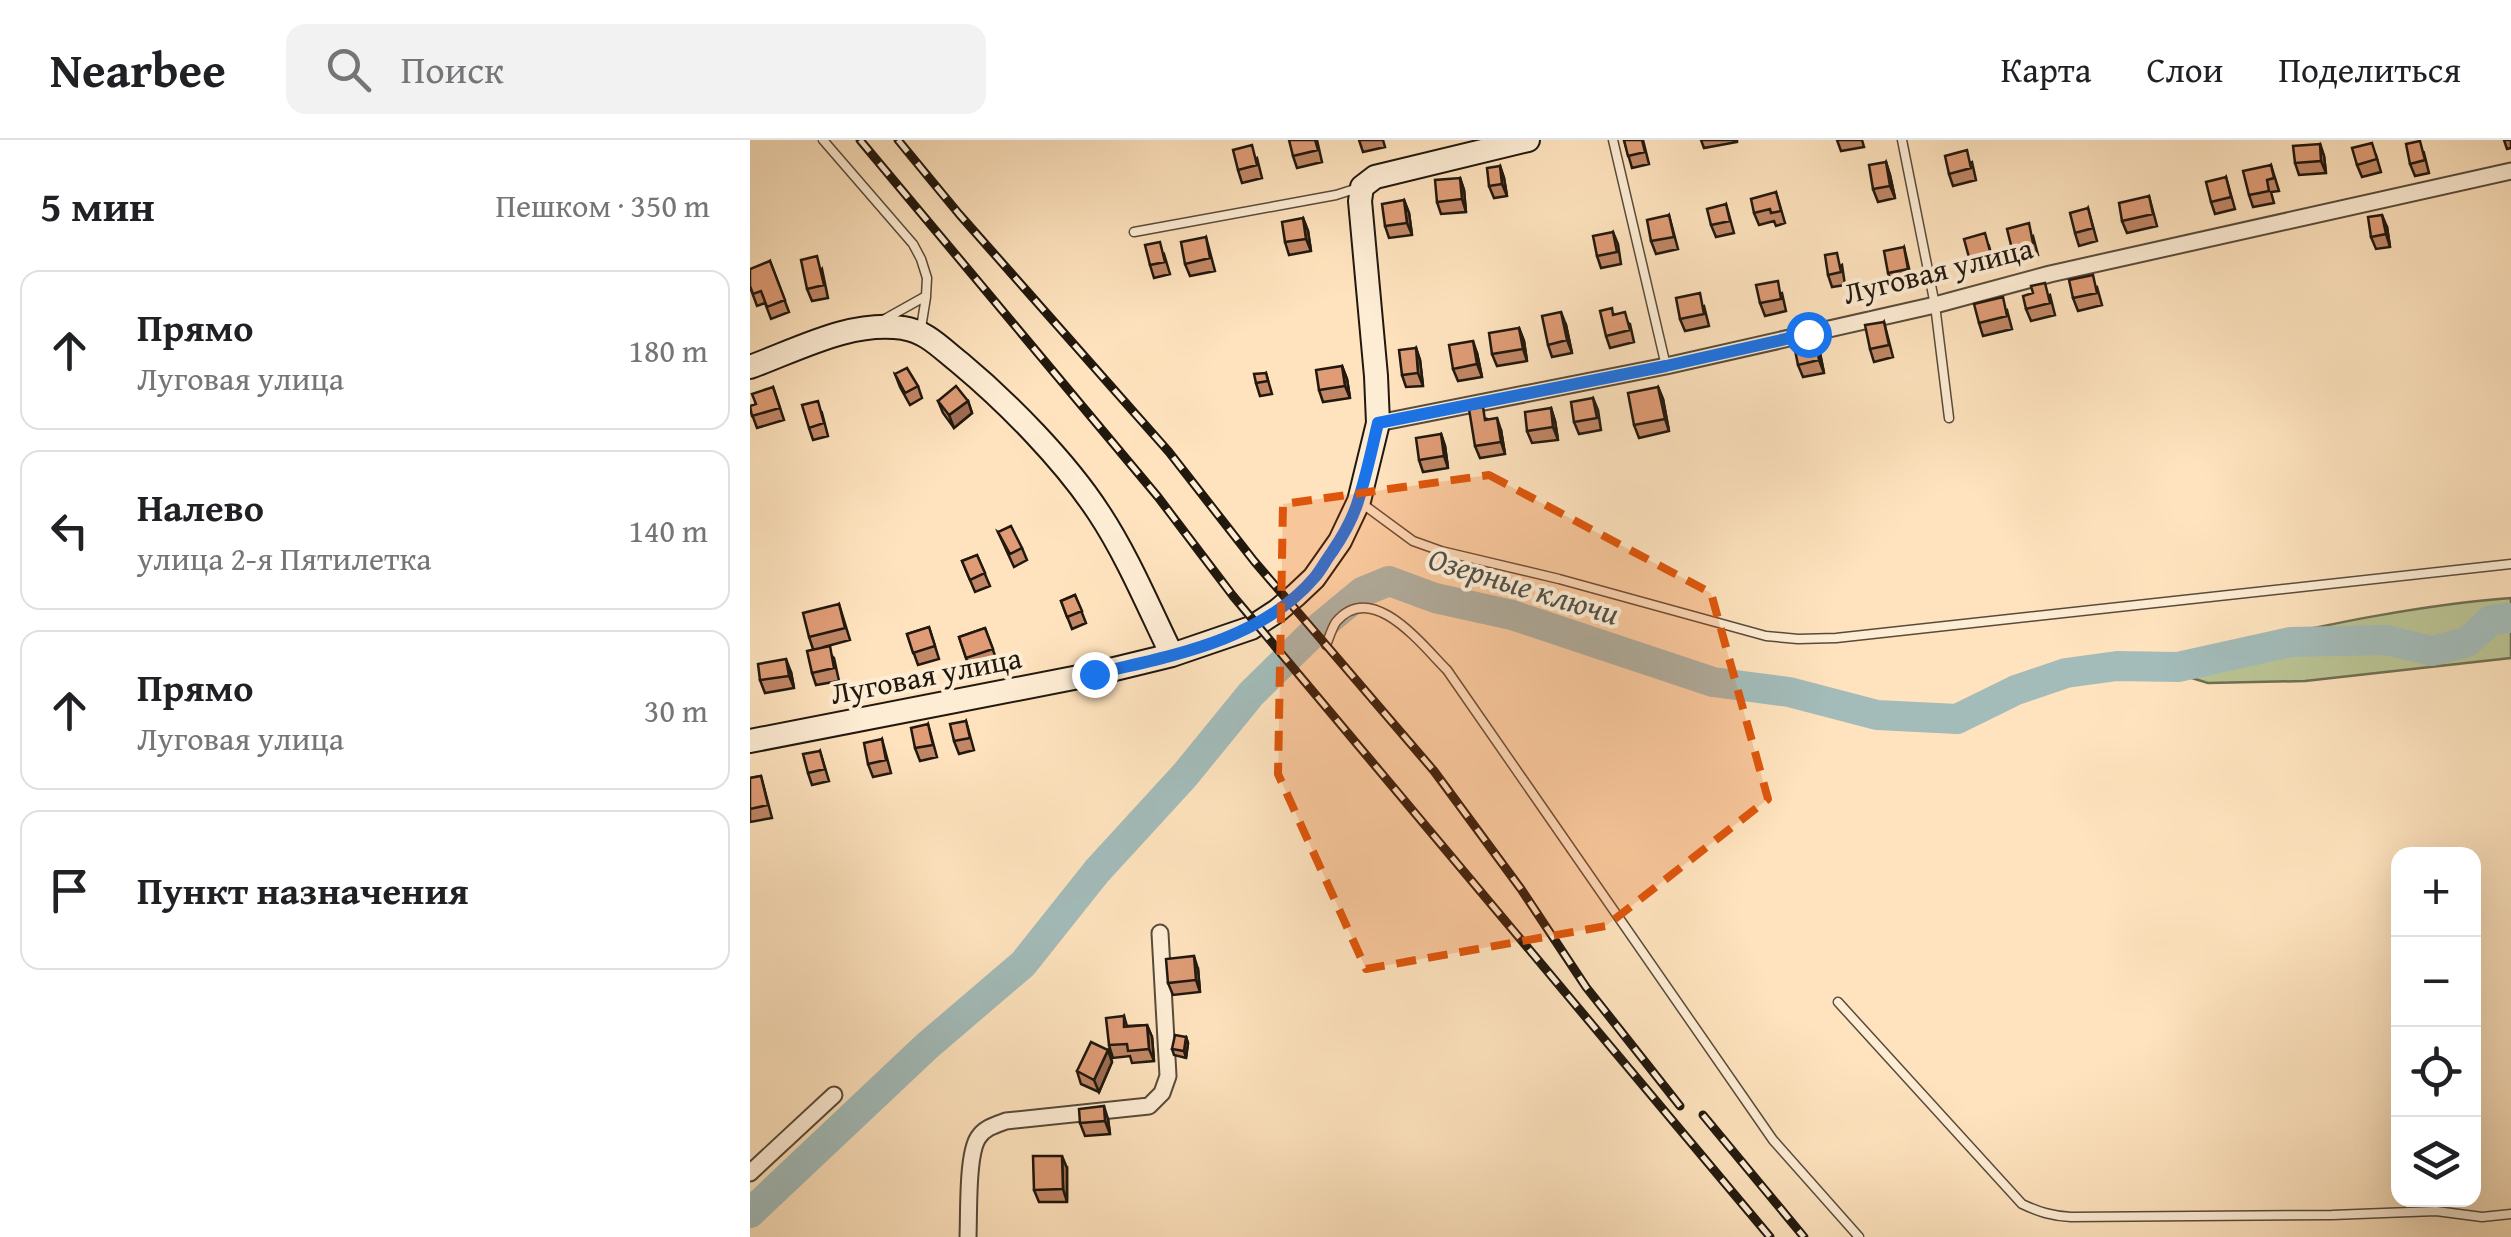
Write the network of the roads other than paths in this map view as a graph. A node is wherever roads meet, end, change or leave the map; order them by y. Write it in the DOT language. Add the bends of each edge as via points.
graph roads {
  1 [pos="823,140"];
  2 [pos="1528,140"];
  3 [pos="1613,140"];
  4 [pos="1902,140"];
  5 [pos="2511,171"];
  6 [pos="1362,187"];
  7 [pos="1134,232"];
  8 [pos="926,296"];
  9 [pos="1935,304"];
  10 [pos="868,328"];
  11 [pos="921,332"];
  12 [pos="1666,366"];
  13 [pos="750,367"];
  14 [pos="1949,418"];
  15 [pos="1378,423"];
  16 [pos="1359,500"];
  17 [pos="2511,564"];
  18 [pos="1326,644"];
  19 [pos="1172,655"];
  20 [pos="750,741"];
  21 [pos="1160,934"];
  22 [pos="1838,1002"];
  23 [pos="834,1095"];
  24 [pos="750,1174"];
  25 [pos="2511,1214"];
  26 [pos="968,1237"];
  27 [pos="1859,1237"];
  1 -- 8 [label="lane" via="922,259"];
  2 -- 6 [label="main road" via="1396,171"];
  3 -- 12 [label="lane"];
  4 -- 9 [label="lane"];
  5 -- 9 [label="street, Луговая улица"];
  6 -- 7 [label="lane"];
  6 -- 15 [label="main road, Луговая улица"];
  8 -- 10 [label="lane"];
  8 -- 11 [label="lane"];
  9 -- 12 [label="street, Луговая улица"];
  9 -- 14 [label="lane"];
  10 -- 11 [label="main road"];
  10 -- 13 [label="main road"];
  11 -- 19 [label="main road" via="1026,424 1078,485 1118,546"];
  12 -- 15 [label="street, Луговая улица"];
  15 -- 16 [label="main road, Луговая улица"];
  16 -- 17 [label="lane" via="1414,541 1441,551 1798,639"];
  16 -- 19 [label="main road, Луговая улица" via="1314,578 1277,611 1250,628"];
  18 -- 27 [label="lane" via="1336,622 1356,608 1376,608 1448,670 1773,1140"];
  19 -- 20 [label="main road, Луговая улица"];
  21 -- 26 [label="street" via="1168,1076 1162,1092 1148,1106 989,1127 972,1152"];
  22 -- 25 [label="lane" via="2022,1204 2040,1212"];
  23 -- 24 [label="street"];
}
